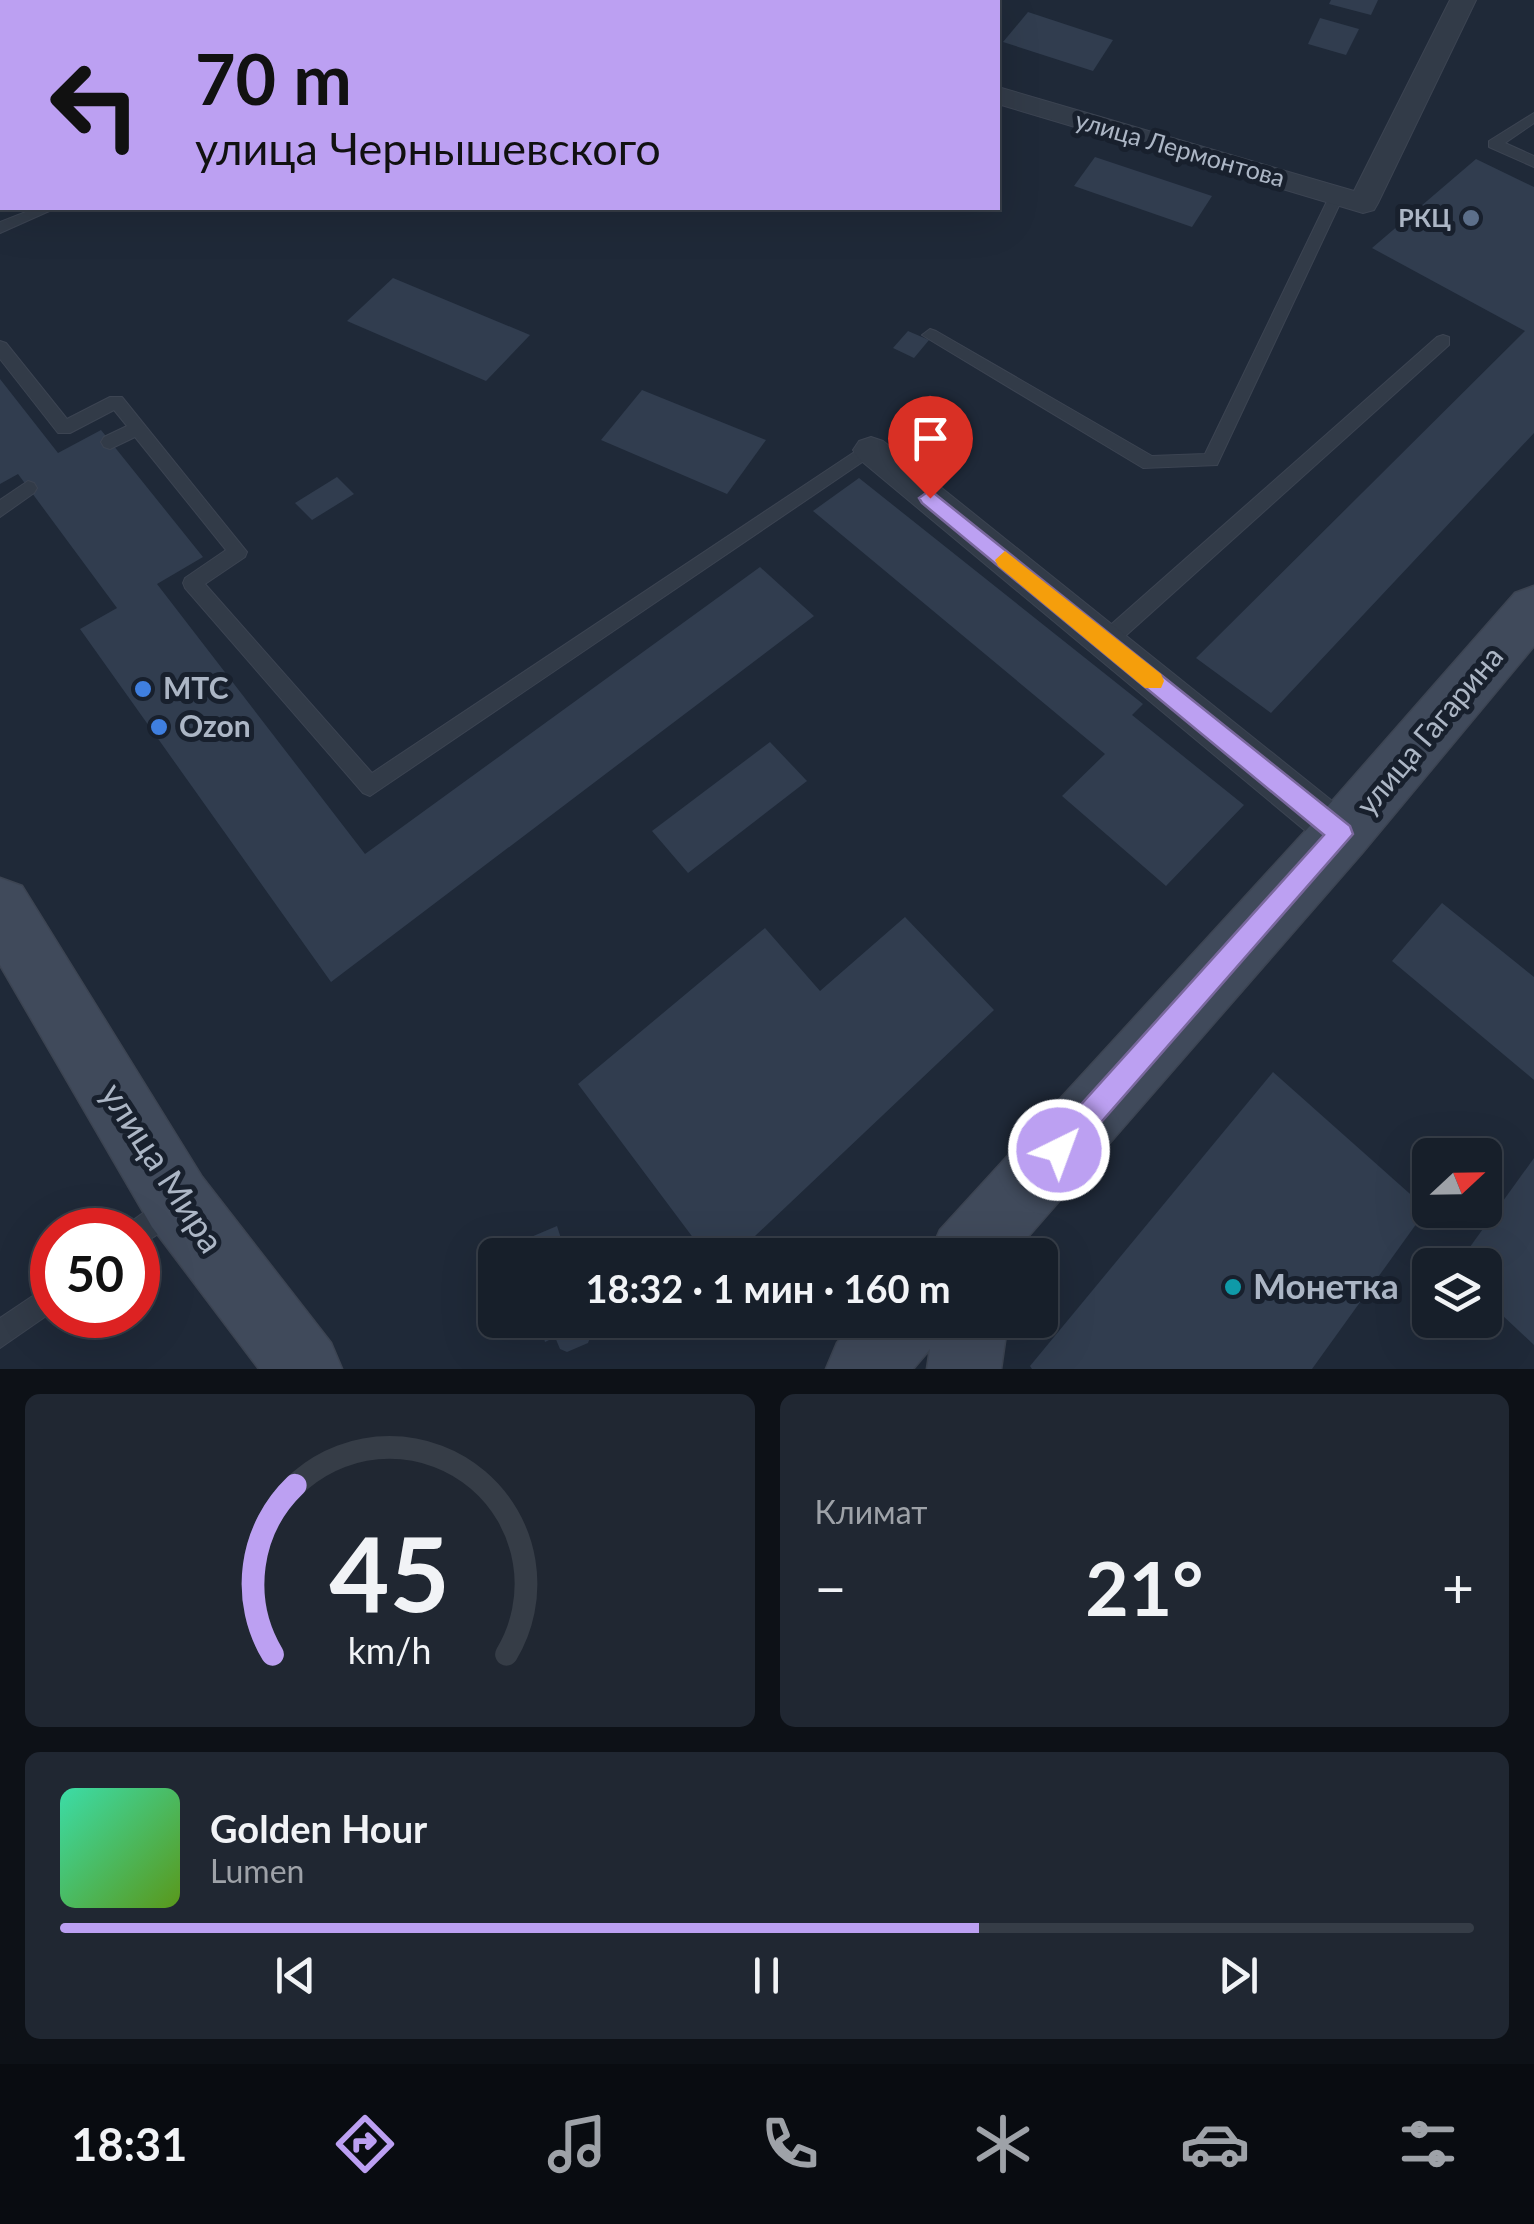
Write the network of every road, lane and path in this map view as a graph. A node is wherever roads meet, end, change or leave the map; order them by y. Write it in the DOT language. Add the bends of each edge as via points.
graph roads {
  1 [pos="1462,0"];
  2 [pos="1000,96"];
  3 [pos="1534,118"];
  4 [pos="1534,162"];
  5 [pos="1350,199"];
  6 [pos="43,210"];
  7 [pos="0,228"];
  8 [pos="930,335"];
  9 [pos="1443,342"];
  10 [pos="0,347"];
  11 [pos="138,428"];
  12 [pos="110,442"];
  13 [pos="871,450"];
  14 [pos="28,488"];
  15 [pos="0,510"];
  16 [pos="1534,608"];
  17 [pos="1105,642"];
  18 [pos="1341,834"];
  19 [pos="0,907"];
  20 [pos="152,1208"];
  21 [pos="160,1220"];
  22 [pos="985,1238"];
  23 [pos="30,1312"];
  24 [pos="0,1335"];
  25 [pos="891,1338"];
  26 [pos="968,1338"];
  27 [pos="305,1369"];
  28 [pos="863,1369"];
  29 [pos="964,1369"];
  1 -- 5 [label="street"];
  2 -- 5 [label="street, улица Лермонтова"];
  3 -- 4 [label="lane" via="1494,144"];
  5 -- 8 [label="lane" via="1211,460 1149,463"];
  6 -- 7 [label="lane"];
  9 -- 17 [label="lane"];
  10 -- 11 [label="lane" via="64,428 116,401"];
  11 -- 12 [label="lane"];
  11 -- 13 [label="lane" via="238,552 192,583 370,786"];
  13 -- 17 [label="street"];
  14 -- 15 [label="lane"];
  16 -- 18 [label="main road, улица Гагарина"];
  17 -- 18 [label="street"];
  18 -- 22 [label="main road, улица Гагарина"];
  19 -- 20 [label="main road, улица Мира"];
  21 -- 27 [label="main road, улица Мира"];
  23 -- 24 [label="lane"];
  25 -- 28 [label="main road"];
  26 -- 29 [label="main road"];
}
